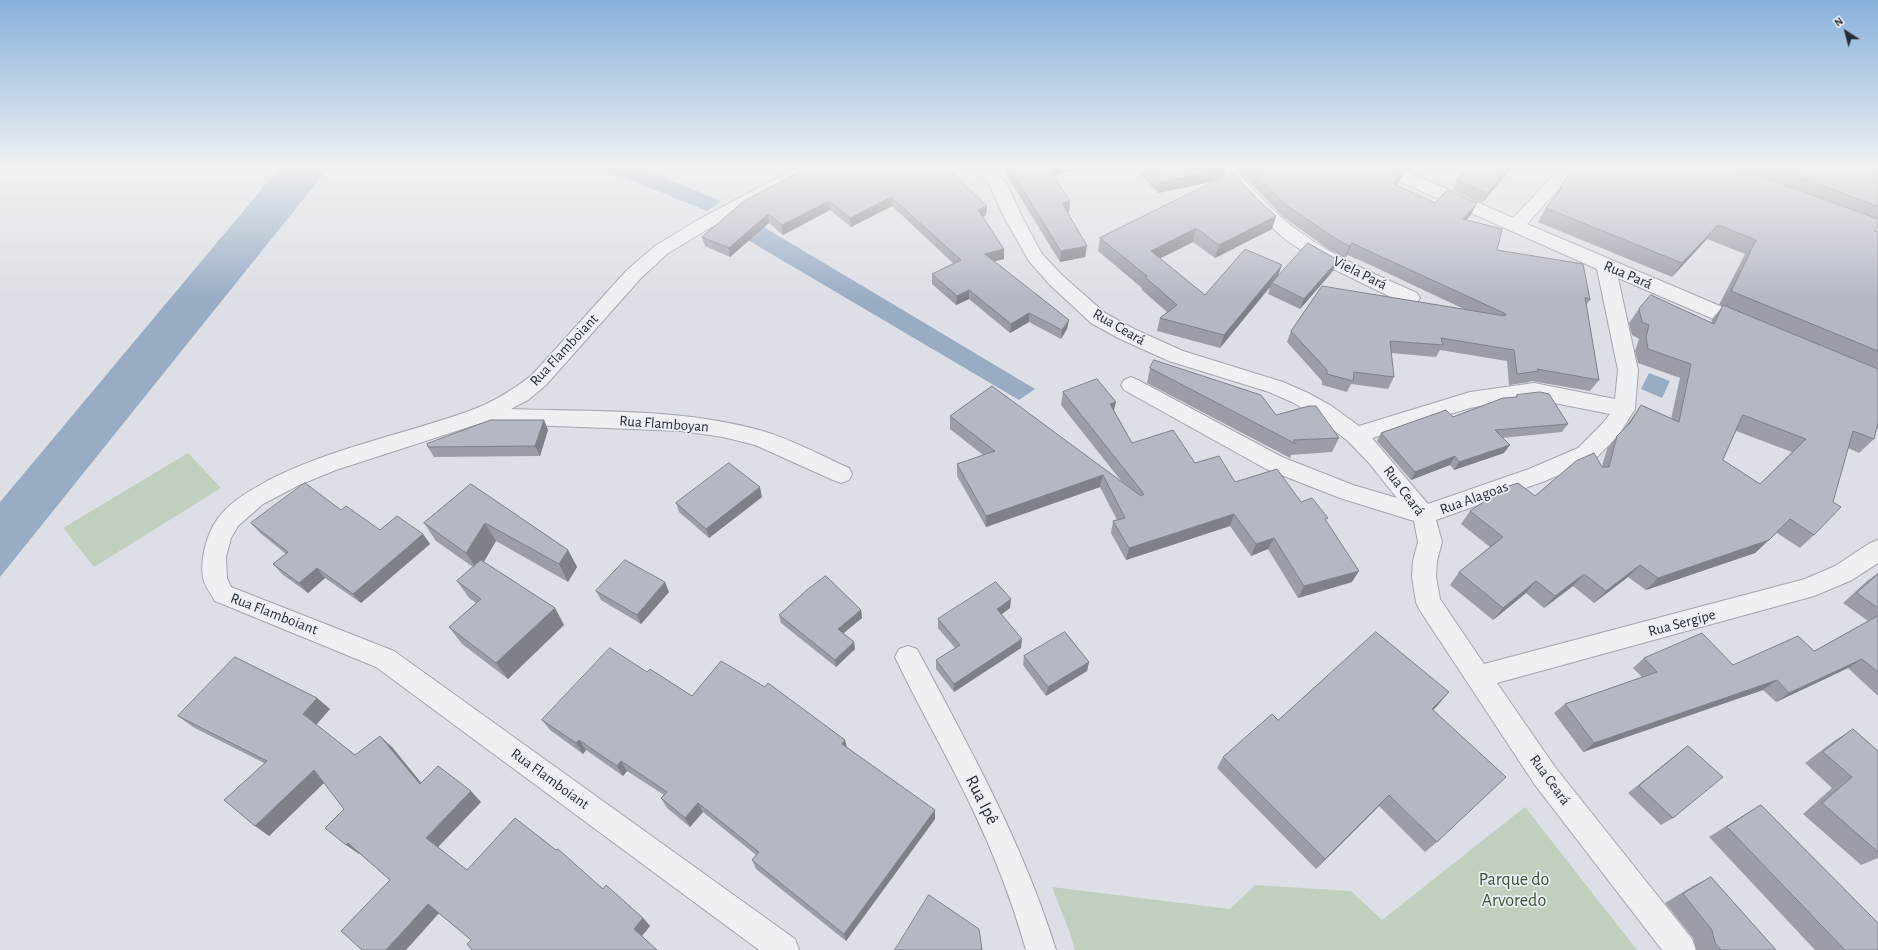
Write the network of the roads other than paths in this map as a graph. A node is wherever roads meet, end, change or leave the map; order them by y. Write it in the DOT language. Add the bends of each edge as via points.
graph roads {
  1 [pos="730,210"];
  2 [pos="1010,210"];
  3 [pos="1266,210"];
  4 [pos="1480,210"];
  5 [pos="1530,210"];
  6 [pos="1516,226"];
  7 [pos="1606,266"];
  8 [pos="1410,298"];
  9 [pos="1760,331"];
  10 [pos="1131,385"];
  11 [pos="1625,409"];
  12 [pos="478,416"];
  13 [pos="1356,435"];
  14 [pos="840,474"];
  15 [pos="1424,515"];
  16 [pos="1878,550"];
  17 [pos="908,656"];
  18 [pos="1478,677"];
  19 [pos="784,950"];
  20 [pos="1041,950"];
  21 [pos="1681,950"];
  1 -- 12 [label="street, Rua Flamboiant" via="661,250 634,274 539,380 521,395"];
  2 -- 13 [label="street, Rua Ceará" via="1035,257 1098,318 1176,356 1288,392 1323,411"];
  3 -- 8 [label="street, Viela Pará" via="1303,244"];
  4 -- 6 [label="street, Rua Pará"];
  5 -- 6 [label="street"];
  6 -- 7 [label="street, Rua Pará"];
  7 -- 9 [label="street, Rua Pará"];
  7 -- 11 [label="street" via="1628,370"];
  10 -- 15 [label="street, Rua Alagoas" via="1274,463 1348,492"];
  11 -- 13 [label="street" via="1534,391 1470,400"];
  11 -- 15 [label="street, Rua Alagoas" via="1610,430 1586,454 1537,475"];
  12 -- 14 [label="street, Rua Flamboyan" via="681,423 723,429 760,438"];
  12 -- 19 [label="street, Rua Flamboiant" via="328,464 291,479 255,498 230,519 220,536 214,558 215,578 223,594 385,659"];
  13 -- 15 [label="street, Rua Ceará" via="1378,457"];
  15 -- 18 [label="street, Rua Ceará" via="1430,542 1424,577 1428,602"];
  16 -- 18 [label="street, Rua Sergipe" via="1859,565 1806,589"];
  17 -- 20 [label="street, Rua Ipê" via="993,820 1032,915"];
  18 -- 21 [label="street, Rua Ceará" via="1545,776"];
}
